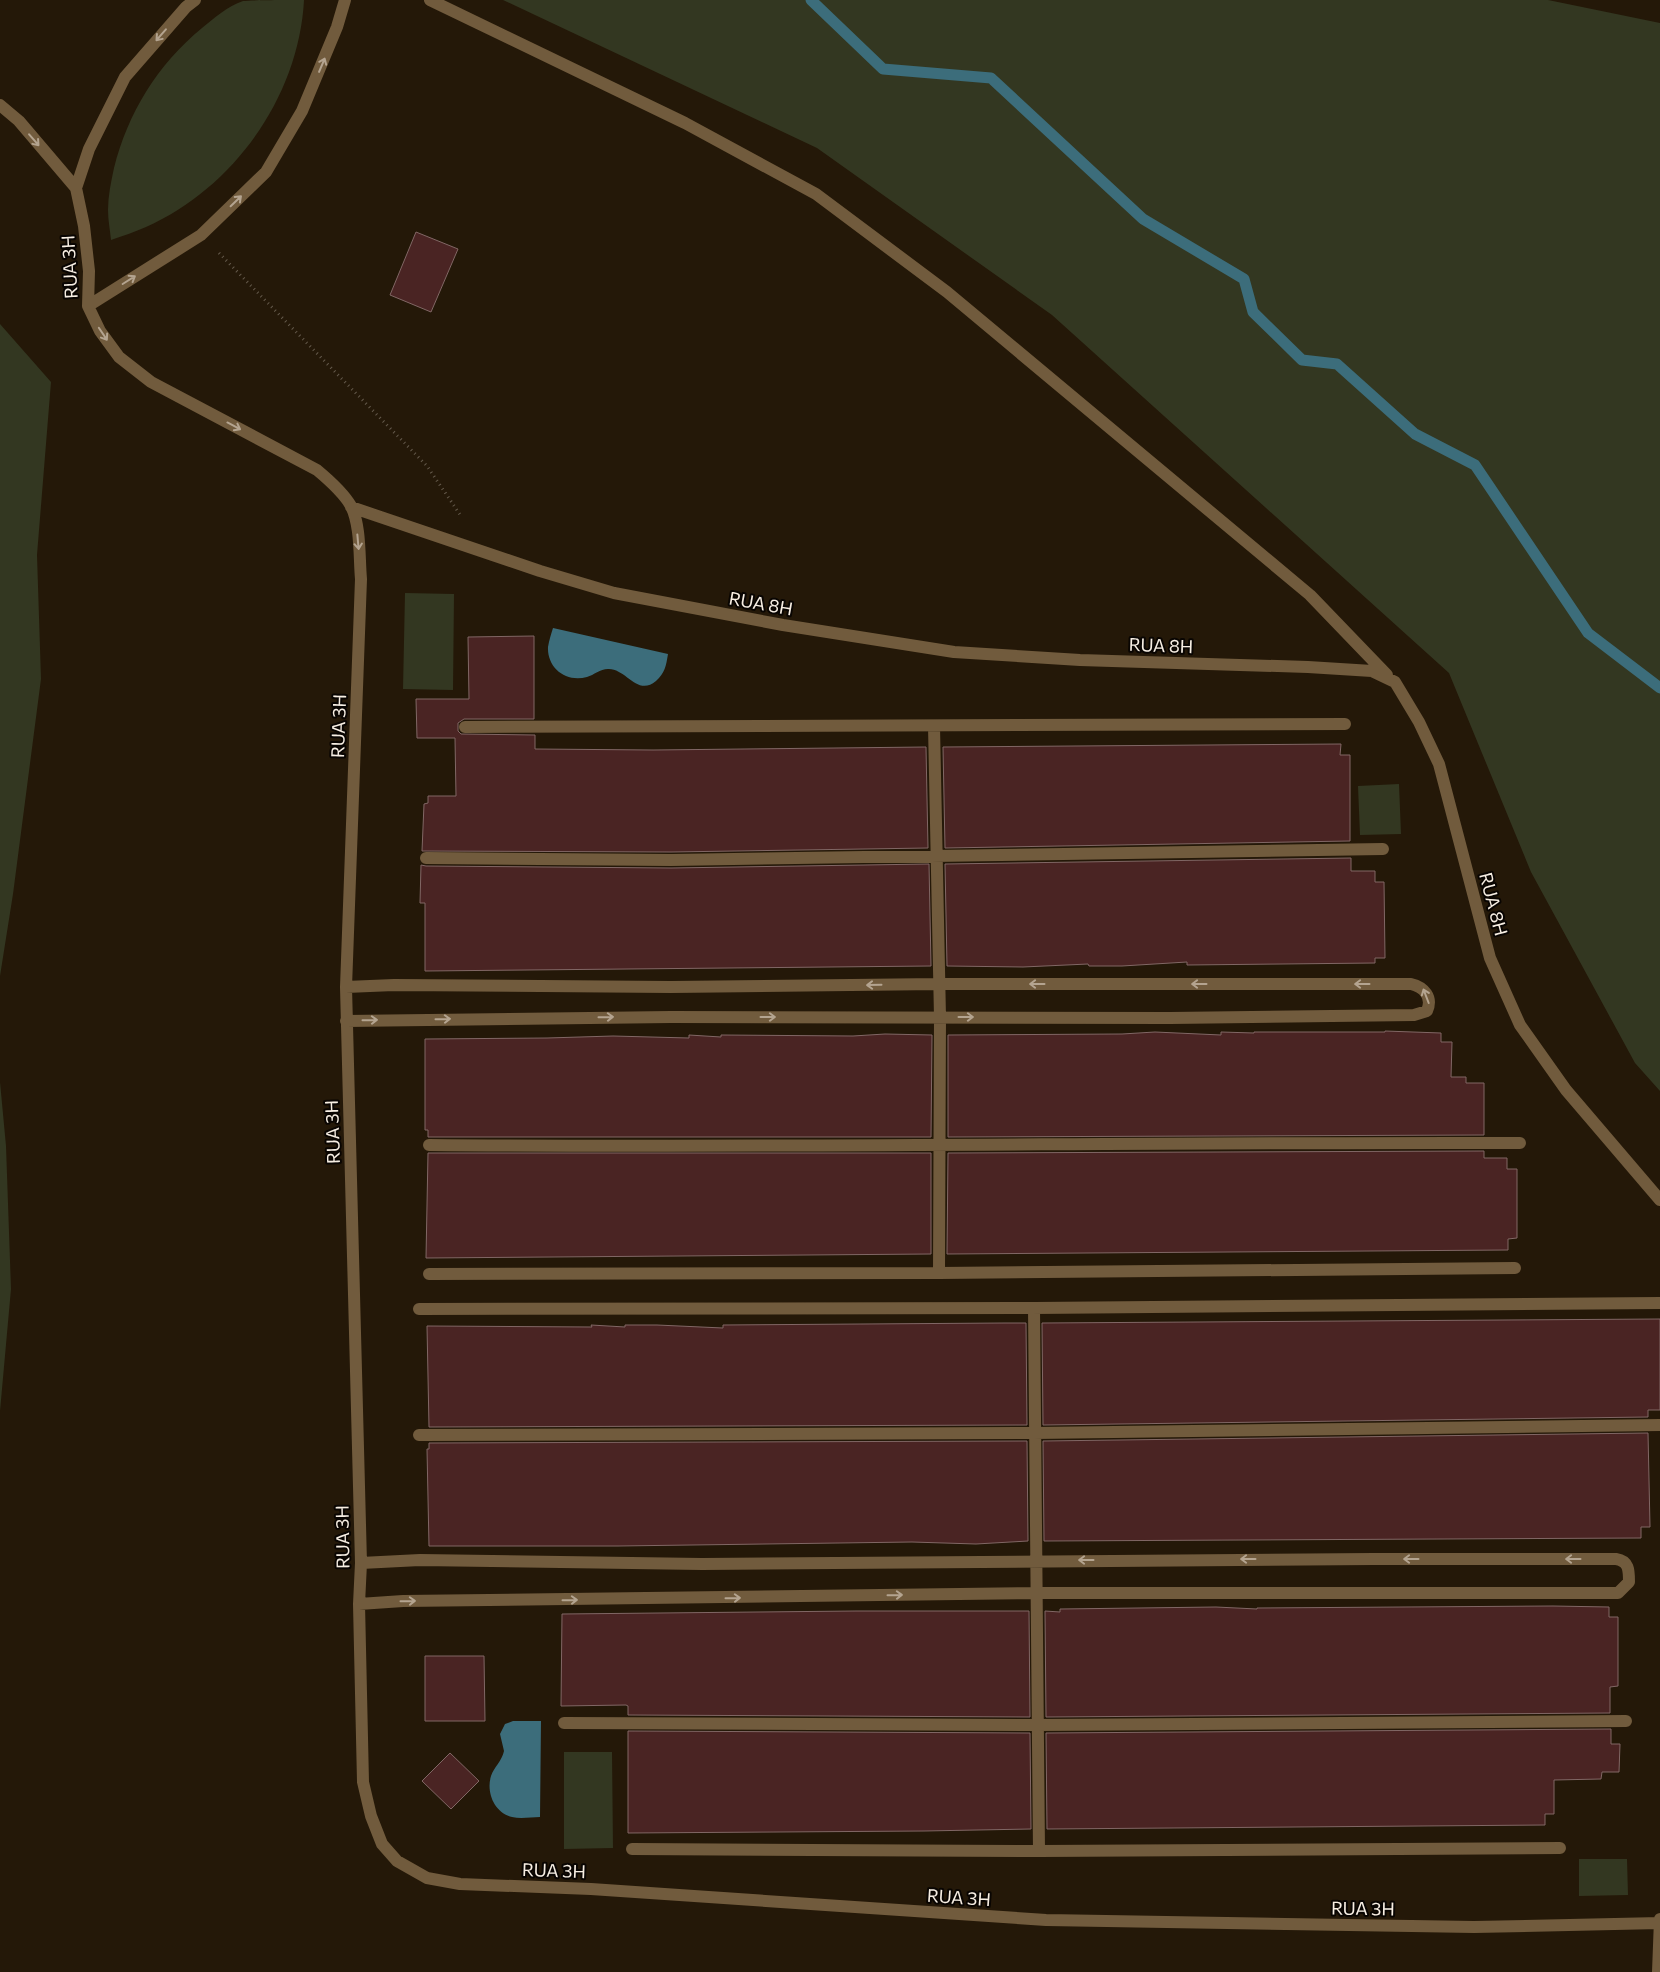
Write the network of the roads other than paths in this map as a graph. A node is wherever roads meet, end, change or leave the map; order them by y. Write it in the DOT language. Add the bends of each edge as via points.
graph roads {
  1 [pos="195,0"];
  2 [pos="345,0"];
  3 [pos="430,0"];
  4 [pos="0,105"];
  5 [pos="76,188"];
  6 [pos="88,306"];
  7 [pos="351,507"];
  8 [pos="1394,682"];
  9 [pos="1345,724"];
  10 [pos="934,726"];
  11 [pos="465,727"];
  12 [pos="1383,849"];
  13 [pos="937,856"];
  14 [pos="426,858"];
  15 [pos="939,984"];
  16 [pos="346,986"];
  17 [pos="940,1017"];
  18 [pos="346,1021"];
  19 [pos="1520,1143"];
  20 [pos="939,1144"];
  21 [pos="428,1145"];
  22 [pos="1660,1200"];
  23 [pos="1515,1268"];
  24 [pos="939,1273"];
  25 [pos="429,1274"];
  26 [pos="1660,1304"];
  27 [pos="1034,1308"];
  28 [pos="419,1309"];
  29 [pos="1660,1425"];
  30 [pos="1035,1433"];
  31 [pos="419,1435"];
  32 [pos="1036,1560"];
  33 [pos="361,1563"];
  34 [pos="1036,1593"];
  35 [pos="359,1604"];
  36 [pos="1626,1721"];
  37 [pos="564,1723"];
  38 [pos="1038,1725"];
  39 [pos="1560,1848"];
  40 [pos="632,1849"];
  41 [pos="1039,1851"];
  42 [pos="1660,1922"];
  43 [pos="1658,1972"];
  1 -- 5 [label="street, one-way" via="125,77 89,149"];
  6 -- 2 [label="street, one-way" via="201,235 266,172 302,111 338,27"];
  3 -- 8 [label="street" via="685,123 816,194 947,292 1310,595"];
  4 -- 5 [label="street, RUA 3H, one-way" via="19,122"];
  5 -- 6 [label="street, RUA 3H" via="89,271"];
  6 -- 7 [label="street, RUA 3H, one-way" via="100,331 119,357 151,382 317,470 336,486"];
  7 -- 8 [label="street, RUA 8H" via="614,593 783,625 954,652 1372,671"];
  7 -- 16 [label="street, RUA 3H, one-way" via="358,536 361,579"];
  8 -- 22 [label="street, RUA 8H" via="1440,764 1490,958 1520,1025 1566,1090"];
  9 -- 10 [label="street"];
  10 -- 11 [label="street"];
  10 -- 13 [label="street"];
  12 -- 13 [label="street"];
  13 -- 14 [label="street" via="671,860"];
  13 -- 15 [label="street"];
  15 -- 16 [label="street, one-way"];
  15 -- 17 [label="street"];
  17 -- 15 [label="street, one-way" via="1414,1015 1427,1011 1429,1005 1424,989 1411,984"];
  16 -- 18 [label="street, RUA 3H"];
  18 -- 17 [label="street, one-way"];
  17 -- 20 [label="street"];
  18 -- 33 [label="street, RUA 3H"];
  19 -- 20 [label="street"];
  20 -- 21 [label="street"];
  20 -- 24 [label="street"];
  23 -- 24 [label="street"];
  24 -- 25 [label="street"];
  26 -- 27 [label="street"];
  27 -- 28 [label="street"];
  27 -- 30 [label="street"];
  29 -- 30 [label="street"];
  30 -- 31 [label="street"];
  30 -- 32 [label="street"];
  32 -- 33 [label="street" via="692,1564 420,1560"];
  32 -- 34 [label="street"];
  34 -- 32 [label="street, one-way" via="1618,1593 1629,1582 1626,1563 1616,1559"];
  33 -- 35 [label="street, RUA 3H"];
  35 -- 34 [label="street, one-way"];
  34 -- 38 [label="street"];
  35 -- 42 [label="street, RUA 3H" via="363,1782 371,1816 382,1844 397,1861 427,1878 460,1884 591,1889 1046,1920 1474,1928"];
  36 -- 38 [label="street"];
  37 -- 38 [label="street"];
  38 -- 41 [label="street"];
  39 -- 41 [label="street"];
  40 -- 41 [label="street"];
  42 -- 43 [label="street"];
}
